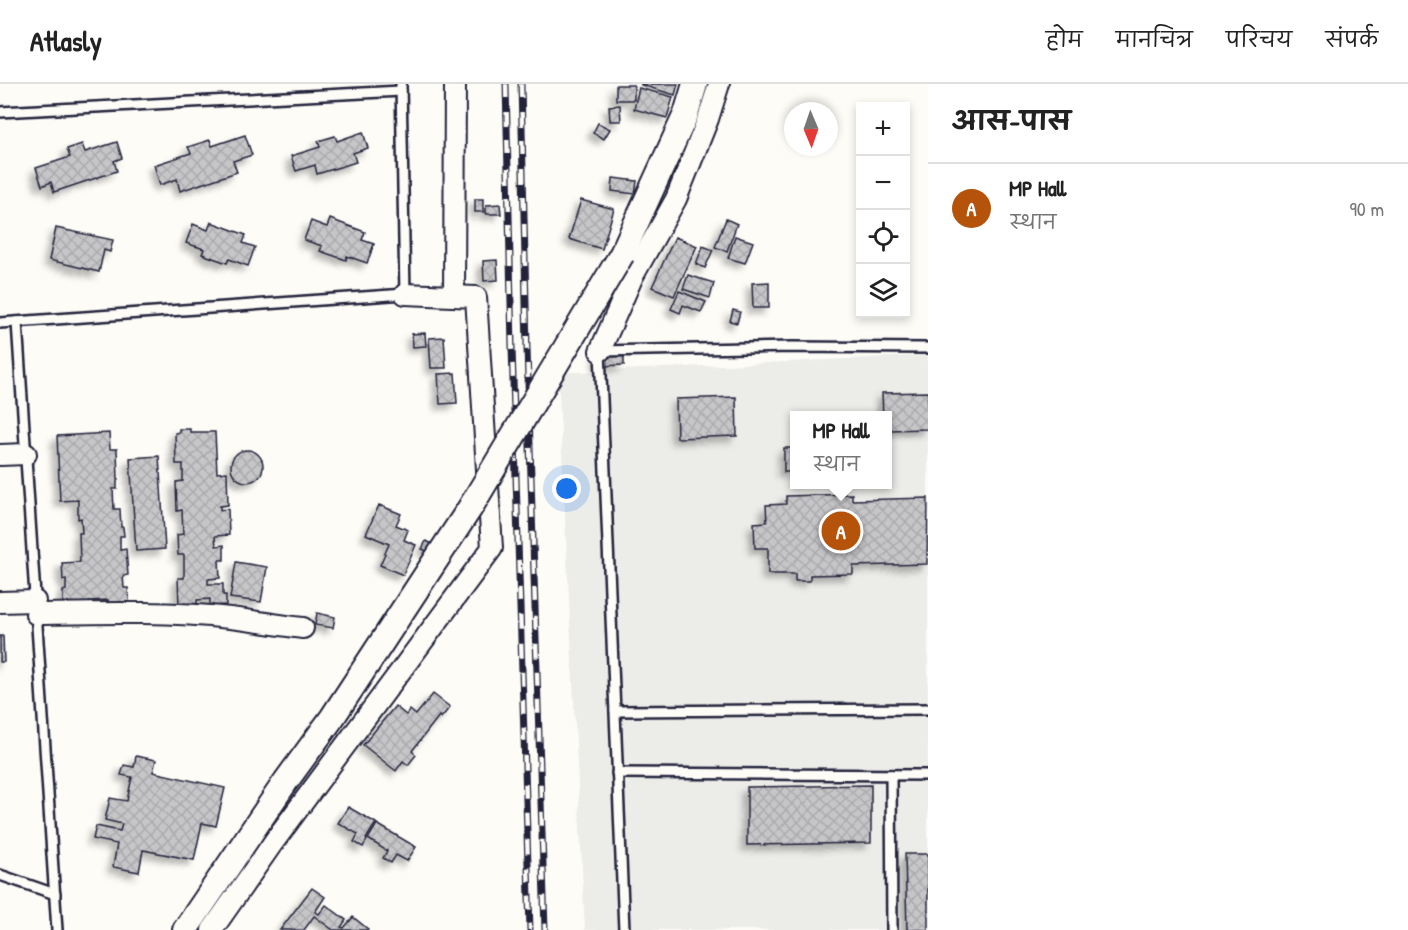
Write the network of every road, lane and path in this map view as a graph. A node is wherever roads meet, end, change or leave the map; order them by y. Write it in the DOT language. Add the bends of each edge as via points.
graph roads {
  1 [pos="456,84"];
  2 [pos="695,84"];
  3 [pos="719,84"];
  4 [pos="401,87"];
  5 [pos="0,112"];
  6 [pos="405,294"];
  7 [pos="454,296"];
  8 [pos="17,322"];
  9 [pos="0,323"];
  10 [pos="928,348"];
  11 [pos="600,351"];
  12 [pos="26,454"];
  13 [pos="0,455"];
  14 [pos="0,602"];
  15 [pos="36,608"];
  16 [pos="303,628"];
  17 [pos="928,709"];
  18 [pos="615,711"];
  19 [pos="617,772"];
  20 [pos="891,775"];
  21 [pos="928,776"];
  22 [pos="0,875"];
  23 [pos="55,894"];
  24 [pos="57,930"];
  25 [pos="185,930"];
  26 [pos="212,930"];
  27 [pos="624,930"];
  28 [pos="892,930"];
  1 -- 7 [label="street"];
  2 -- 25 [label="street, bridge" via="686,114 622,254 470,507 332,718"];
  3 -- 11 [label="street" via="676,199 633,276"];
  4 -- 5 [label="lane"];
  4 -- 6 [label="lane"];
  6 -- 7 [label="street"];
  6 -- 8 [label="lane"];
  7 -- 26 [label="street" via="476,297 492,548"];
  8 -- 9 [label="lane"];
  8 -- 12 [label="lane"];
  10 -- 11 [label="lane"];
  11 -- 18 [label="lane"];
  12 -- 13 [label="street"];
  12 -- 15 [label="lane"];
  14 -- 15 [label="street"];
  15 -- 16 [label="street" via="229,618"];
  15 -- 23 [label="lane"];
  17 -- 18 [label="lane"];
  18 -- 19 [label="lane"];
  19 -- 20 [label="lane"];
  19 -- 27 [label="lane"];
  20 -- 21 [label="lane"];
  20 -- 28 [label="lane"];
  22 -- 23 [label="lane"];
  23 -- 24 [label="lane"];
}
